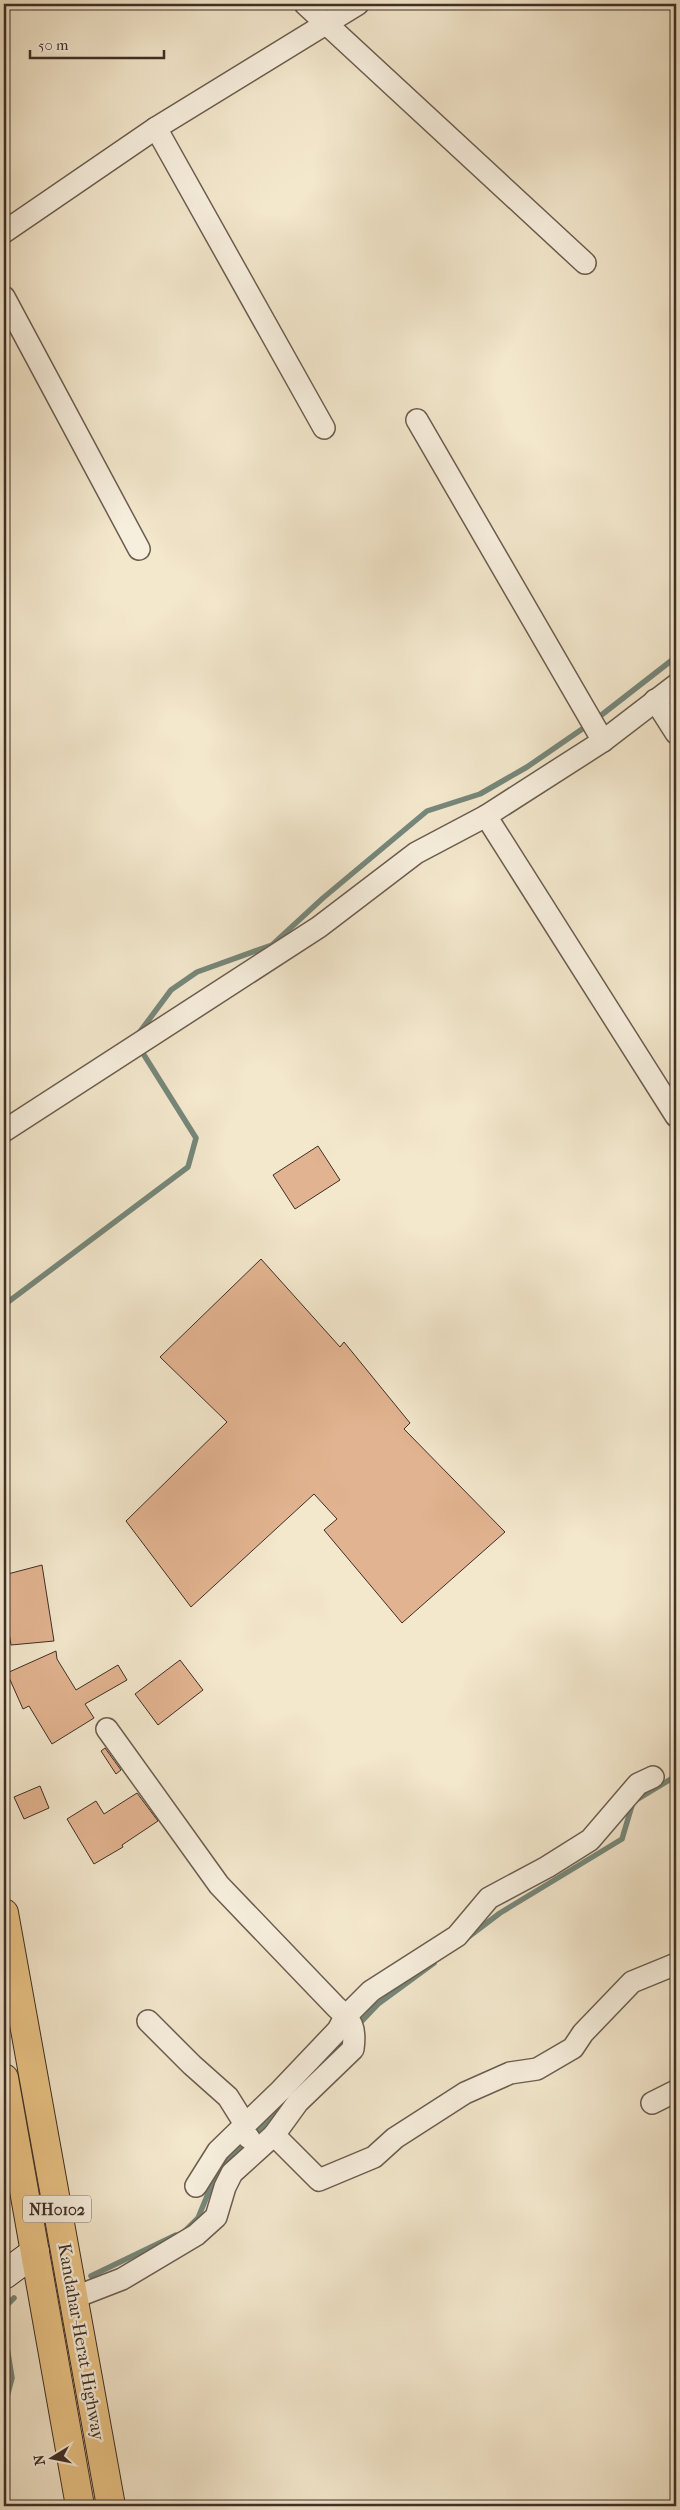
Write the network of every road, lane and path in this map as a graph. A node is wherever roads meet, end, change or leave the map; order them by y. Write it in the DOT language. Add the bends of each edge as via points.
graph roads {
  1 [pos="305,4"];
  2 [pos="358,4"];
  3 [pos="326,23"];
  4 [pos="156,128"];
  5 [pos="4,232"];
  6 [pos="585,264"];
  7 [pos="4,298"];
  8 [pos="416,420"];
  9 [pos="324,428"];
  10 [pos="139,549"];
  11 [pos="676,685"];
  12 [pos="655,700"];
  13 [pos="596,729"];
  14 [pos="676,733"];
  15 [pos="486,816"];
  16 [pos="676,1116"];
  17 [pos="4,1131"];
  18 [pos="107,1729"];
  19 [pos="653,1777"];
  20 [pos="4,1912"];
  21 [pos="676,1964"];
  22 [pos="148,2021"];
  23 [pos="351,2024"];
  24 [pos="4,2078"];
  25 [pos="676,2091"];
  26 [pos="652,2103"];
  27 [pos="255,2137"];
  28 [pos="196,2186"];
  29 [pos="35,2252"];
  30 [pos="4,2275"];
  31 [pos="73,2298"];
  32 [pos="80,2506"];
  33 [pos="111,2506"];
  1 -- 3 [label="street"];
  2 -- 3 [label="street"];
  3 -- 4 [label="street"];
  3 -- 6 [label="street"];
  4 -- 5 [label="street"];
  4 -- 9 [label="street"];
  7 -- 10 [label="street"];
  8 -- 13 [label="street"];
  11 -- 12 [label="street"];
  12 -- 13 [label="street"];
  12 -- 14 [label="street"];
  13 -- 15 [label="street"];
  15 -- 16 [label="street"];
  15 -- 17 [label="street" via="416,853 319,927"];
  18 -- 23 [label="street" via="218,1885"];
  19 -- 23 [label="street" via="638,1784 590,1840 489,1898 457,1936 371,1991"];
  20 -- 31 [label="highway, Kandahar-Herat Highway / NH0102"];
  21 -- 27 [label="street" via="632,1982 583,2033 573,2048 537,2069 510,2072 465,2093 395,2138 374,2158 341,2172 318,2180"];
  22 -- 27 [label="street" via="228,2097"];
  23 -- 27 [label="street" via="338,2030"];
  23 -- 27 [label="street" via="353,2049 298,2102"];
  24 -- 29 [label="highway, Kandahar-Herat Highway / NH0102"];
  25 -- 26 [label="street"];
  27 -- 28 [label="street" via="218,2151"];
  27 -- 31 [label="street" via="225,2187 216,2217 196,2235 122,2279"];
  29 -- 30 [label="street"];
  29 -- 32 [label="highway, Kandahar-Herat Highway / NH0102"];
  31 -- 33 [label="highway, Kandahar-Herat Highway / NH0102"];
}
